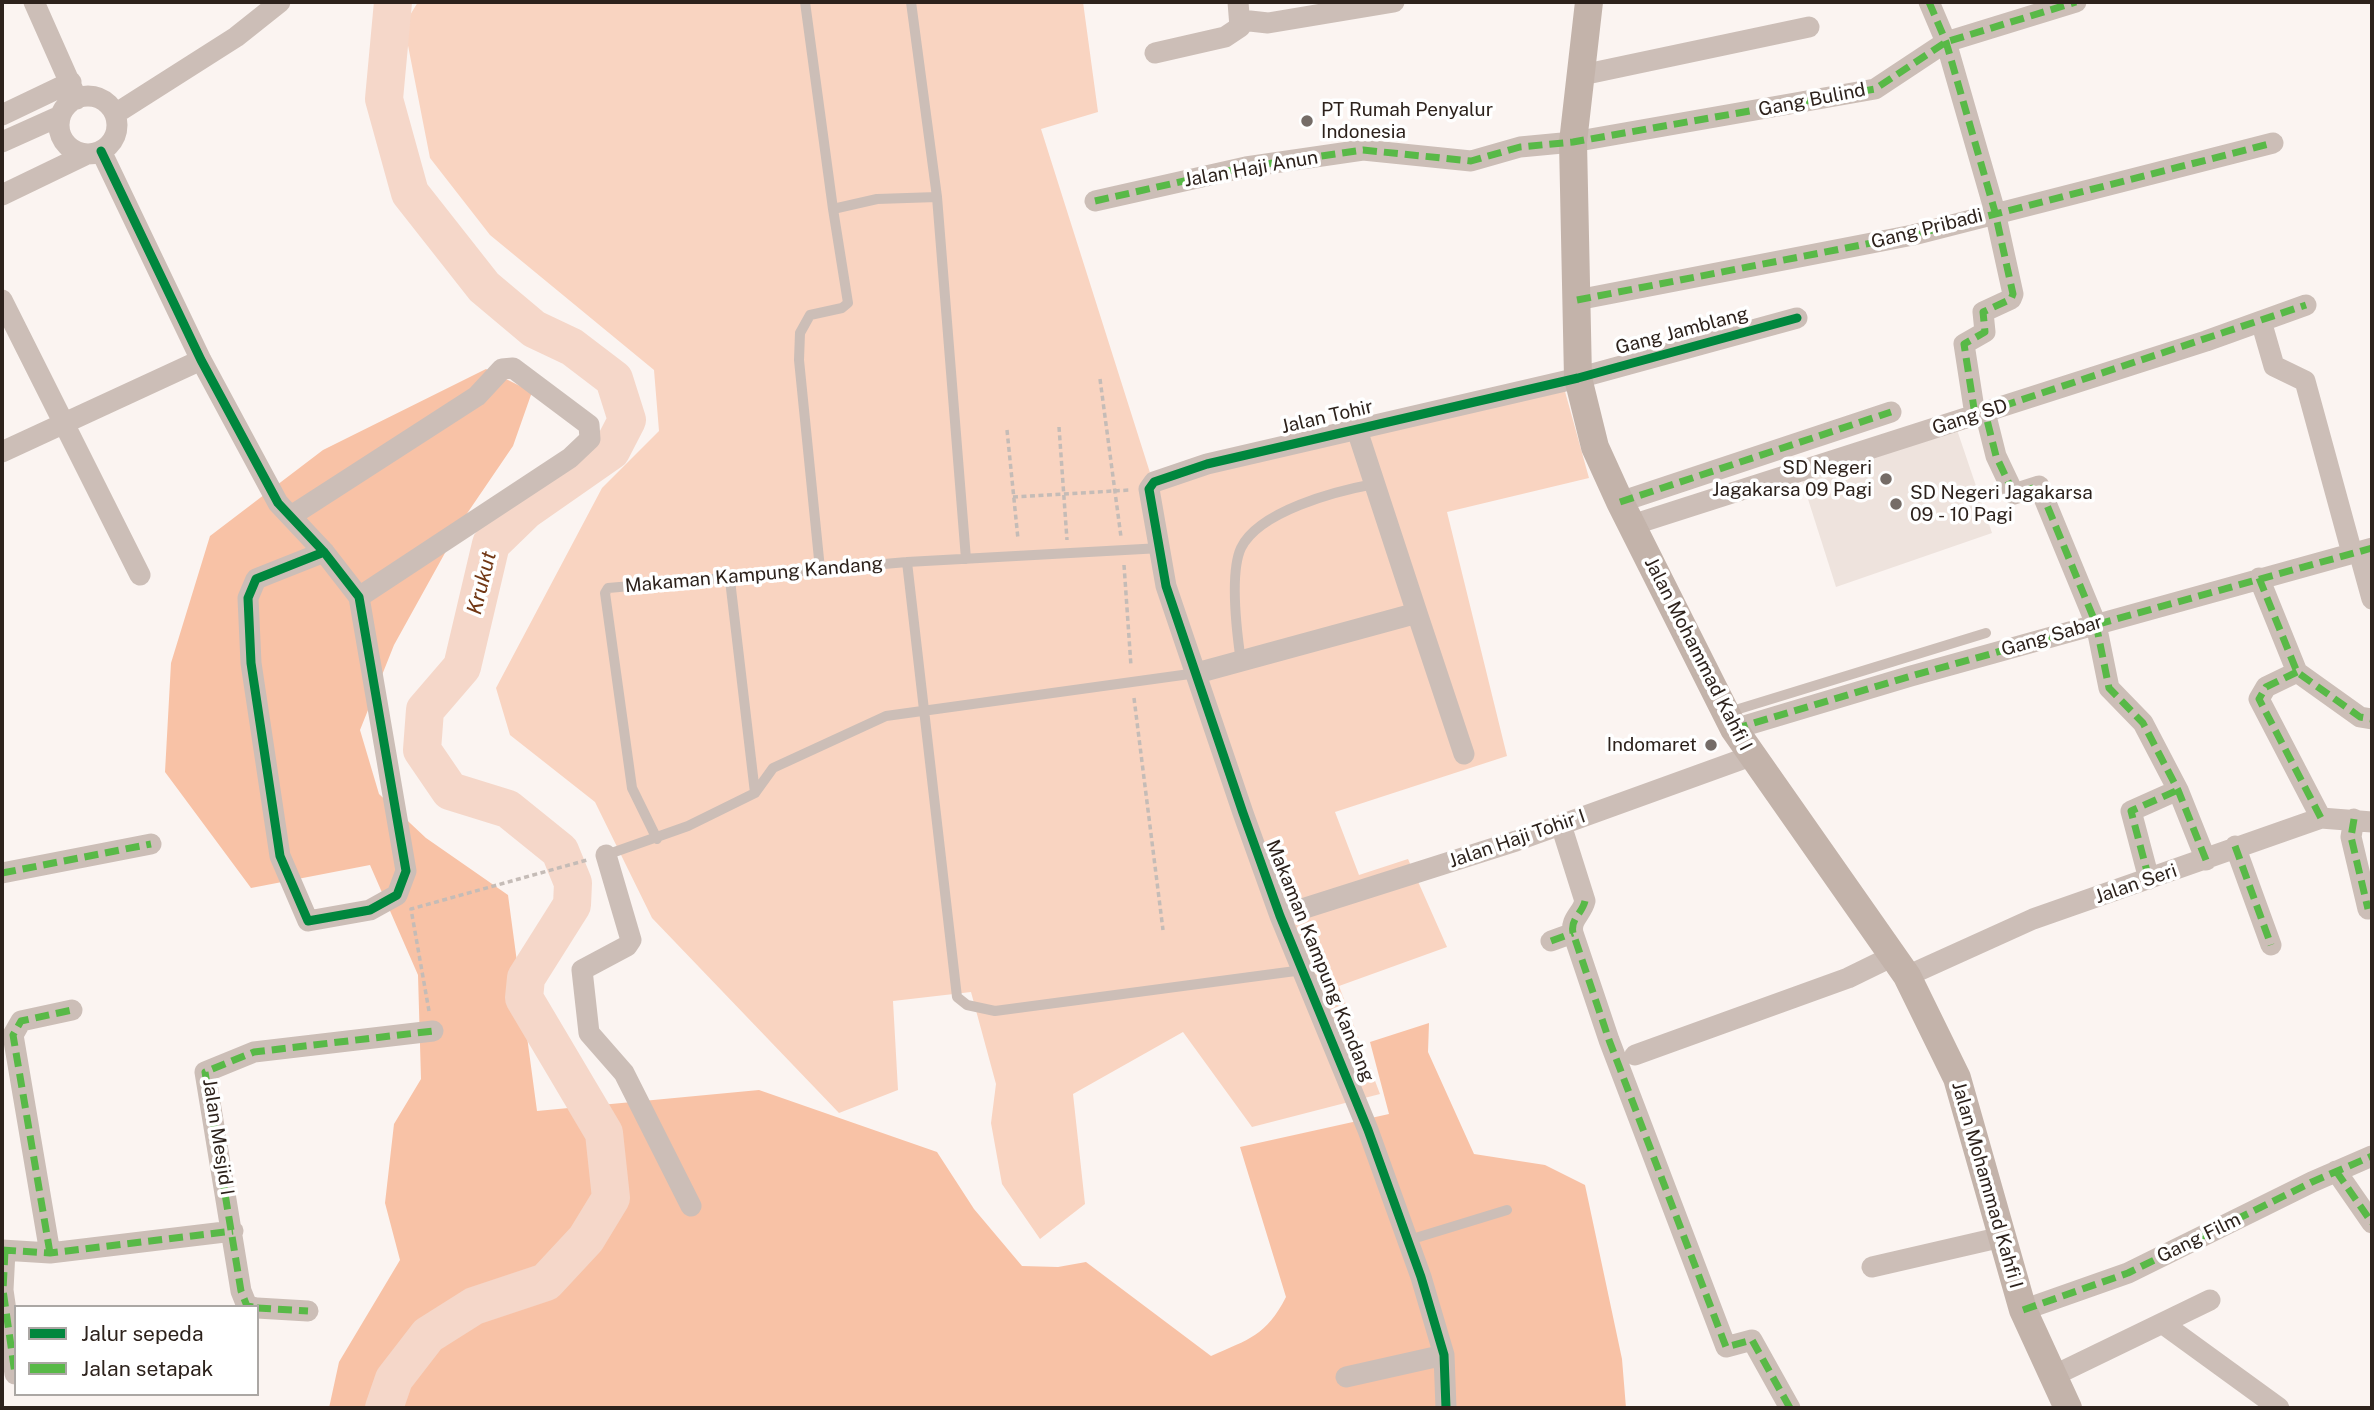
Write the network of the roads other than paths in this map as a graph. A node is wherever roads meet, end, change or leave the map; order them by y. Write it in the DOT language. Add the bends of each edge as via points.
graph roads {
  1 [pos="34,2"];
  2 [pos="280,2"];
  3 [pos="805,2"];
  4 [pos="911,2"];
  5 [pos="1395,2"];
  6 [pos="1589,2"];
  7 [pos="1929,2"];
  8 [pos="2077,2"];
  9 [pos="2039,7"];
  10 [pos="1240,11"];
  11 [pos="1809,27"];
  12 [pos="1946,41"];
  13 [pos="1155,53"];
  14 [pos="1582,75"];
  15 [pos="74,91"];
  16 [pos="115,114"];
  17 [pos="2,115"];
  18 [pos="60,116"];
  19 [pos="2,142"];
  20 [pos="1573,142"];
  21 [pos="2273,143"];
  22 [pos="94,153"];
  23 [pos="2,195"];
  24 [pos="937,197"];
  25 [pos="1095,201"];
  26 [pos="833,209"];
  27 [pos="1995,212"];
  28 [pos="1577,300"];
  29 [pos="2,304"];
  30 [pos="2306,305"];
  31 [pos="1797,318"];
  32 [pos="2261,321"];
  33 [pos="201,360"];
  34 [pos="1577,378"];
  35 [pos="1891,412"];
  36 [pos="1980,414"];
  37 [pos="66,423"];
  38 [pos="1356,427"];
  39 [pos="2,452"];
  40 [pos="1374,484"];
  41 [pos="1626,514"];
  42 [pos="290,516"];
  43 [pos="1161,548"];
  44 [pos="2361,551"];
  45 [pos="324,552"];
  46 [pos="966,558"];
  47 [pos="907,562"];
  48 [pos="820,569"];
  49 [pos="140,575"];
  50 [pos="2259,578"];
  51 [pos="730,580"];
  52 [pos="359,597"];
  53 [pos="2372,599"];
  54 [pos="1417,613"];
  55 [pos="2096,624"];
  56 [pos="1986,633"];
  57 [pos="1241,662"];
  58 [pos="1197,673"];
  59 [pos="2297,673"];
  60 [pos="924,709"];
  61 [pos="2372,719"];
  62 [pos="1730,721"];
  63 [pos="1464,754"];
  64 [pos="1751,756"];
  65 [pos="2178,790"];
  66 [pos="755,793"];
  67 [pos="2320,818"];
  68 [pos="2363,820"];
  69 [pos="1561,825"];
  70 [pos="657,839"];
  71 [pos="151,844"];
  72 [pos="2235,846"];
  73 [pos="606,855"];
  74 [pos="2206,860"];
  75 [pos="2,873"];
  76 [pos="2149,879"];
  77 [pos="2368,909"];
  78 [pos="1280,916"];
  79 [pos="1573,933"];
  80 [pos="1551,941"];
  81 [pos="2271,945"];
  82 [pos="1900,966"];
  83 [pos="1303,970"];
  84 [pos="72,1010"];
  85 [pos="433,1031"];
  86 [pos="1635,1055"];
  87 [pos="2372,1156"];
  88 [pos="2336,1171"];
  89 [pos="691,1206"];
  90 [pos="1507,1210"];
  91 [pos="2372,1223"];
  92 [pos="233,1231"];
  93 [pos="2002,1237"];
  94 [pos="1409,1241"];
  95 [pos="3,1251"];
  96 [pos="50,1253"];
  97 [pos="1872,1267"];
  98 [pos="2210,1300"];
  99 [pos="251,1305"];
  100 [pos="259,1308"];
  101 [pos="2023,1310"];
  102 [pos="308,1311"];
  103 [pos="2162,1323"];
  104 [pos="1444,1355"];
  105 [pos="14,1367"];
  106 [pos="2053,1376"];
  107 [pos="1346,1377"];
  108 [pos="1446,1408"];
  109 [pos="1790,1408"];
  110 [pos="2068,1408"];
  111 [pos="2279,1408"];
  1 -- 15 [label="street"];
  2 -- 16 [label="street" via="236,37"];
  3 -- 26 [label="lane"];
  4 -- 24 [label="lane"];
  5 -- 10 [label="street" via="1268,23"];
  6 -- 14 [label="main road, Jalan Mohammad Kahfi I"];
  7 -- 12 [label="street"];
  8 -- 9 [label="street, Gang Bulind"];
  9 -- 12 [label="street, Gang Bulind"];
  10 -- 13 [label="street" via="1240,27 1225,37"];
  11 -- 14 [label="street"];
  12 -- 20 [label="street, Gang Bulind" via="1875,89"];
  12 -- 27 [label="street"];
  14 -- 20 [label="main road, Jalan Mohammad Kahfi I"];
  15 -- 16 [label="street" via="99,99"];
  15 -- 17 [label="street"];
  15 -- 18 [label="street"];
  16 -- 22 [label="street" via="115,135"];
  18 -- 19 [label="street"];
  18 -- 22 [label="street" via="66,145"];
  20 -- 25 [label="street, Jalan Haji Anun" via="1520,147 1471,161 1363,150 1246,167"];
  20 -- 28 [label="main road, Jalan Mohammad Kahfi I"];
  21 -- 27 [label="street, Gang Pribadi"];
  22 -- 23 [label="street"];
  22 -- 33 [label="street"];
  24 -- 26 [label="lane" via="877,200"];
  24 -- 46 [label="lane"];
  26 -- 48 [label="lane" via="848,303 810,315 800,333 799,360"];
  27 -- 28 [label="street, Gang Pribadi" via="1855,248"];
  27 -- 36 [label="street" via="2013,296 1983,312 1985,332 1964,344"];
  28 -- 34 [label="main road, Jalan Mohammad Kahfi I"];
  29 -- 37 [label="street"];
  30 -- 32 [label="street, Gang SD"];
  31 -- 34 [label="street, Gang Jamblang"];
  32 -- 36 [label="street, Gang SD"];
  32 -- 44 [label="street" via="2274,366 2305,381"];
  33 -- 37 [label="street"];
  33 -- 42 [label="street" via="278,503"];
  34 -- 38 [label="street, Jalan Tohir"];
  34 -- 41 [label="main road, Jalan Mohammad Kahfi I" via="1595,447"];
  35 -- 41 [label="street"];
  36 -- 41 [label="street, Gang SD"];
  36 -- 55 [label="street" via="2014,494 2039,486"];
  37 -- 39 [label="street"];
  37 -- 49 [label="street"];
  38 -- 40 [label="street"];
  38 -- 43 [label="street, Jalan Tohir" via="1154,482 1149,489"];
  40 -- 54 [label="street"];
  40 -- 57 [label="lane" via="1279,514 1252,530 1240,550 1236,575"];
  41 -- 62 [label="main road, Jalan Mohammad Kahfi I"];
  42 -- 45 [label="street"];
  42 -- 52 [label="street" via="477,396 502,369 513,368 589,425 590,439 570,458"];
  43 -- 46 [label="lane, Makaman Kampung Kandang"];
  43 -- 58 [label="street, Makaman Kampung Kandang" via="1166,586"];
  44 -- 50 [label="street, Gang Sabar"];
  44 -- 53 [label="street"];
  45 -- 52 [label="street"];
  45 -- 52 [label="street" via="256,579 248,598 251,663 280,856 308,921 370,909 397,895 406,871"];
  46 -- 47 [label="lane, Makaman Kampung Kandang"];
  47 -- 48 [label="lane, Makaman Kampung Kandang"];
  47 -- 60 [label="lane, Makaman Kampung Kandang"];
  48 -- 51 [label="lane, Makaman Kampung Kandang"];
  50 -- 55 [label="street, Gang Sabar"];
  50 -- 59 [label="street"];
  51 -- 66 [label="lane"];
  51 -- 70 [label="lane, Makaman Kampung Kandang" via="635,584 605,591 629,776"];
  54 -- 57 [label="street"];
  54 -- 63 [label="street"];
  55 -- 62 [label="street, Gang Sabar"];
  55 -- 65 [label="street" via="2109,688 2143,723"];
  56 -- 62 [label="lane"];
  57 -- 58 [label="street"];
  58 -- 60 [label="lane"];
  58 -- 78 [label="street, Makaman Kampung Kandang"];
  59 -- 61 [label="street" via="2360,717"];
  59 -- 67 [label="street" via="2266,687 2259,699"];
  60 -- 66 [label="lane" via="886,716 773,768"];
  60 -- 83 [label="lane, Makaman Kampung Kandang" via="953,983 957,997 967,1005 995,1011"];
  62 -- 64 [label="main road, Jalan Mohammad Kahfi I"];
  64 -- 69 [label="street, Jalan Haji Tohir I"];
  64 -- 82 [label="main road, Jalan Mohammad Kahfi I"];
  65 -- 74 [label="street"];
  65 -- 76 [label="street" via="2131,811"];
  66 -- 70 [label="lane"];
  67 -- 68 [label="street, Jalan Seri"];
  67 -- 72 [label="street, Jalan Seri"];
  68 -- 77 [label="street" via="2351,837"];
  69 -- 78 [label="street, Jalan Haji Tohir I"];
  69 -- 79 [label="street" via="1585,901 1575,917"];
  70 -- 73 [label="lane"];
  71 -- 75 [label="street"];
  72 -- 74 [label="street, Jalan Seri"];
  72 -- 81 [label="street"];
  73 -- 89 [label="street" via="631,940 627,947 582,970 589,1033 624,1073"];
  74 -- 76 [label="street, Jalan Seri"];
  76 -- 82 [label="street, Jalan Seri"];
  78 -- 83 [label="street, Makaman Kampung Kandang"];
  79 -- 80 [label="street"];
  79 -- 109 [label="street" via="1726,1347 1752,1340"];
  82 -- 86 [label="street, Jalan Seri" via="1848,978"];
  82 -- 93 [label="main road, Jalan Mohammad Kahfi I" via="1957,1078"];
  83 -- 94 [label="street, Makaman Kampung Kandang"];
  84 -- 96 [label="street" via="21,1021 13,1035"];
  85 -- 92 [label="street, Jalan Mesjid I" via="254,1052 205,1072"];
  87 -- 88 [label="street, Gang Film"];
  88 -- 91 [label="street"];
  88 -- 101 [label="street, Gang Film" via="2127,1273"];
  90 -- 94 [label="lane"];
  92 -- 96 [label="street"];
  92 -- 99 [label="street, Jalan Mesjid I" via="242,1291"];
  93 -- 97 [label="street"];
  93 -- 101 [label="main road, Jalan Mohammad Kahfi I"];
  94 -- 104 [label="street, Makaman Kampung Kandang"];
  95 -- 96 [label="street"];
  95 -- 105 [label="street" via="3,1290"];
  98 -- 103 [label="street"];
  100 -- 102 [label="street"];
  101 -- 106 [label="main road, Jalan Mohammad Kahfi I"];
  103 -- 106 [label="street"];
  103 -- 111 [label="street"];
  104 -- 107 [label="street"];
  104 -- 108 [label="street, Makaman Kampung Kandang"];
  106 -- 110 [label="main road, Jalan Mohammad Kahfi I"];
}
